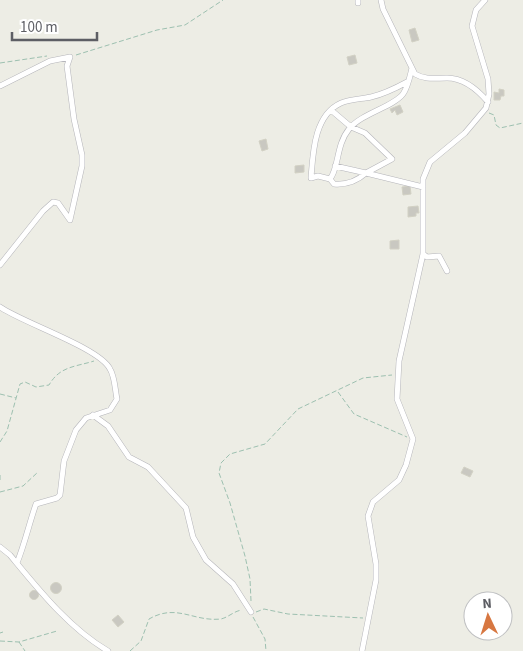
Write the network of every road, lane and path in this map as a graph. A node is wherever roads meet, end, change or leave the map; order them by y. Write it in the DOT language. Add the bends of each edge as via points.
graph roads {
  1 [pos="223,0"];
  2 [pos="381,0"];
  3 [pos="485,0"];
  4 [pos="54,56"];
  5 [pos="70,57"];
  6 [pos="0,62"];
  7 [pos="412,68"];
  8 [pos="407,82"];
  9 [pos="0,86"];
  10 [pos="488,102"];
  11 [pos="486,108"];
  12 [pos="331,110"];
  13 [pos="523,123"];
  14 [pos="351,127"];
  15 [pos="334,166"];
  16 [pos="366,173"];
  17 [pos="330,179"];
  18 [pos="423,186"];
  19 [pos="423,254"];
  20 [pos="0,265"];
  21 [pos="447,271"];
  22 [pos="0,307"];
  23 [pos="102,359"];
  24 [pos="398,376"];
  25 [pos="337,390"];
  26 [pos="0,394"];
  27 [pos="16,398"];
  28 [pos="92,415"];
  29 [pos="413,439"];
  30 [pos="0,442"];
  31 [pos="38,472"];
  32 [pos="0,475"];
  33 [pos="0,482"];
  34 [pos="1,491"];
  35 [pos="0,547"];
  36 [pos="17,563"];
  37 [pos="251,612"];
  38 [pos="368,619"];
  39 [pos="56,631"];
  40 [pos="3,632"];
  41 [pos="0,633"];
  42 [pos="0,641"];
  43 [pos="19,642"];
  44 [pos="25,651"];
  45 [pos="108,651"];
  46 [pos="130,651"];
  47 [pos="266,651"];
  48 [pos="362,651"];
  1 -- 5 [label="path" via="185,25 112,42"];
  2 -- 7 [label="street"];
  3 -- 10 [label="street" via="476,10 472,26 488,79"];
  4 -- 6 [label="path" via="39,55 4,64"];
  5 -- 9 [label="street" via="50,61"];
  5 -- 20 [label="street" via="67,66 82,166 70,220 58,203 53,202"];
  7 -- 8 [label="street"];
  7 -- 10 [label="street" via="419,77 465,82"];
  8 -- 12 [label="street" via="373,96 341,103"];
  8 -- 14 [label="street" via="403,94"];
  10 -- 11 [label="street"];
  11 -- 13 [label="path" via="500,128"];
  11 -- 18 [label="street" via="465,133 430,162"];
  12 -- 14 [label="street"];
  12 -- 17 [label="street" via="313,147 311,178"];
  14 -- 15 [label="street" via="341,140"];
  14 -- 16 [label="street" via="365,133 392,159"];
  15 -- 16 [label="street"];
  15 -- 17 [label="street"];
  16 -- 17 [label="street" via="342,185 334,184"];
  16 -- 18 [label="street"];
  18 -- 19 [label="street"];
  19 -- 21 [label="street" via="439,256"];
  19 -- 24 [label="street"];
  22 -- 23 [label="street" via="16,318 81,346"];
  23 -- 27 [label="path" via="66,367 49,385 36,387 23,382"];
  23 -- 28 [label="street" via="110,369 117,399 110,410"];
  24 -- 25 [label="path" via="363,378"];
  24 -- 29 [label="street" via="397,399"];
  25 -- 29 [label="path" via="354,414"];
  25 -- 37 [label="path" via="298,409 266,444 230,454 221,463 221,483 230,502 250,579"];
  26 -- 27 [label="path"];
  27 -- 30 [label="path" via="7,431"];
  28 -- 36 [label="street" via="81,422 70,445 64,461 60,495 36,504"];
  28 -- 37 [label="street" via="108,426 129,457 148,467 186,508 193,536 206,560 233,584"];
  29 -- 38 [label="street" via="399,480 374,502 368,516 376,564"];
  31 -- 34 [label="path" via="23,486"];
  32 -- 33 [label="path"];
  35 -- 36 [label="street"];
  36 -- 45 [label="street" via="65,617"];
  37 -- 38 [label="path" via="264,610"];
  37 -- 46 [label="path" via="239,610 215,619 182,612 162,612 149,619 141,641"];
  37 -- 47 [label="path" via="265,639"];
  38 -- 48 [label="street"];
  39 -- 43 [label="path"];
  40 -- 41 [label="path"];
  42 -- 43 [label="path"];
  43 -- 44 [label="path"];
}
